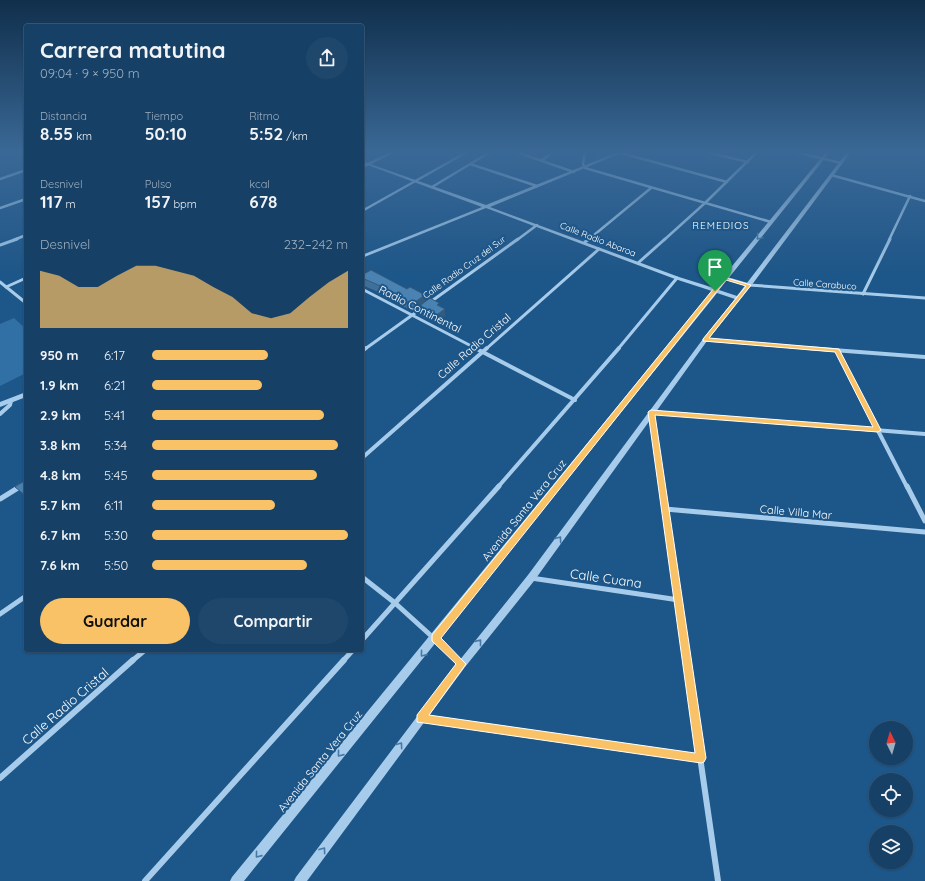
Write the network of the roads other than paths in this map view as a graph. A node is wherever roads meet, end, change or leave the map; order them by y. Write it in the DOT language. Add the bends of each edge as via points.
graph roads {
  1 [pos="394,193"];
  2 [pos="450,193"];
  3 [pos="519,193"];
  4 [pos="645,193"];
  5 [pos="669,193"];
  6 [pos="716,193"];
  7 [pos="795,193"];
  8 [pos="817,193"];
  9 [pos="899,193"];
  10 [pos="910,196"];
  11 [pos="24,200"];
  12 [pos="925,200"];
  13 [pos="705,203"];
  14 [pos="487,206"];
  15 [pos="0,208"];
  16 [pos="364,210"];
  17 [pos="771,222"];
  18 [pos="537,225"];
  19 [pos="24,236"];
  20 [pos="585,242"];
  21 [pos="0,245"];
  22 [pos="599,248"];
  23 [pos="364,257"];
  24 [pos="638,262"];
  25 [pos="677,278"];
  26 [pos="725,278"];
  27 [pos="24,279"];
  28 [pos="0,282"];
  29 [pos="749,285"];
  30 [pos="6,287"];
  31 [pos="364,290"];
  32 [pos="715,291"];
  33 [pos="863,294"];
  34 [pos="738,298"];
  35 [pos="925,298"];
  36 [pos="24,301"];
  37 [pos="411,315"];
  38 [pos="705,340"];
  39 [pos="364,350"];
  40 [pos="837,351"];
  41 [pos="483,352"];
  42 [pos="925,357"];
  43 [pos="24,395"];
  44 [pos="11,400"];
  45 [pos="575,400"];
  46 [pos="0,405"];
  47 [pos="651,412"];
  48 [pos="0,414"];
  49 [pos="878,430"];
  50 [pos="925,434"];
  51 [pos="364,456"];
  52 [pos="24,484"];
  53 [pos="0,499"];
  54 [pos="665,509"];
  55 [pos="925,521"];
  56 [pos="925,532"];
  57 [pos="531,578"];
  58 [pos="364,579"];
  59 [pos="24,597"];
  60 [pos="679,600"];
  61 [pos="395,603"];
  62 [pos="0,614"];
  63 [pos="364,638"];
  64 [pos="435,638"];
  65 [pos="143,652"];
  66 [pos="351,652"];
  67 [pos="462,664"];
  68 [pos="420,718"];
  69 [pos="701,758"];
  70 [pos="0,778"];
  71 [pos="145,881"];
  72 [pos="236,881"];
  73 [pos="300,881"];
  74 [pos="718,881"];
  1 -- 16 [label="street"];
  2 -- 14 [label="street, Calle Radio Abaroa"];
  3 -- 14 [label="street"];
  4 -- 20 [label="street"];
  5 -- 13 [label="street"];
  6 -- 13 [label="street"];
  7 -- 17 [label="street, Avenida Santa Vera Cruz"];
  8 -- 29 [label="street"];
  9 -- 10 [label="street"];
  10 -- 12 [label="street"];
  10 -- 33 [label="street"];
  11 -- 15 [label="street"];
  13 -- 17 [label="street"];
  13 -- 24 [label="street"];
  14 -- 18 [label="street, Calle Radio Abaroa"];
  14 -- 23 [label="street"];
  17 -- 26 [label="street, Avenida Santa Vera Cruz, one-way"];
  18 -- 20 [label="street, Calle Radio Abaroa"];
  18 -- 37 [label="street, Calle Radio Cruz del Sur"];
  19 -- 21 [label="street"];
  20 -- 22 [label="street, Calle Radio Abaroa"];
  22 -- 24 [label="street, Calle Radio Abaroa"];
  22 -- 41 [label="street, Calle Radio Cristal"];
  24 -- 25 [label="street, Calle Radio Abaroa"];
  25 -- 32 [label="street, Calle Radio Abaroa"];
  25 -- 45 [label="street"];
  26 -- 29 [label="street, Calle Carabuco"];
  26 -- 32 [label="street, Avenida Santa Vera Cruz"];
  27 -- 30 [label="street"];
  28 -- 30 [label="street"];
  29 -- 33 [label="street, Calle Carabuco"];
  29 -- 34 [label="street"];
  30 -- 36 [label="street"];
  31 -- 37 [label="street, Radio Continental"];
  32 -- 34 [label="street, Calle Radio Abaroa"];
  32 -- 64 [label="street, Avenida Santa Vera Cruz"];
  33 -- 35 [label="street, Calle Carabuco"];
  34 -- 38 [label="street"];
  37 -- 39 [label="street, Calle Radio Cruz del Sur"];
  37 -- 41 [label="street, Radio Continental"];
  38 -- 40 [label="street"];
  38 -- 47 [label="street"];
  40 -- 42 [label="street"];
  40 -- 49 [label="street"];
  41 -- 45 [label="street, Radio Continental"];
  41 -- 51 [label="street, Calle Radio Cristal"];
  43 -- 44 [label="street"];
  44 -- 46 [label="street"];
  44 -- 48 [label="street" via="10,405"];
  45 -- 61 [label="street"];
  47 -- 49 [label="street"];
  47 -- 54 [label="street"];
  57 -- 47 [label="street, one-way"];
  49 -- 50 [label="street"];
  49 -- 55 [label="street"];
  52 -- 53 [label="street"];
  54 -- 56 [label="street, Calle Villa Mar"];
  54 -- 60 [label="street"];
  57 -- 60 [label="street, Calle Cuana"];
  67 -- 57 [label="street, one-way"];
  58 -- 61 [label="street"];
  59 -- 62 [label="street"];
  60 -- 69 [label="street"];
  61 -- 63 [label="street"];
  61 -- 64 [label="street"];
  64 -- 67 [label="street"];
  64 -- 72 [label="street, Avenida Santa Vera Cruz, one-way"];
  65 -- 70 [label="street, Calle Radio Cristal"];
  66 -- 71 [label="street"];
  67 -- 68 [label="street"];
  68 -- 69 [label="street"];
  73 -- 68 [label="street, one-way"];
  69 -- 74 [label="street"];
}
